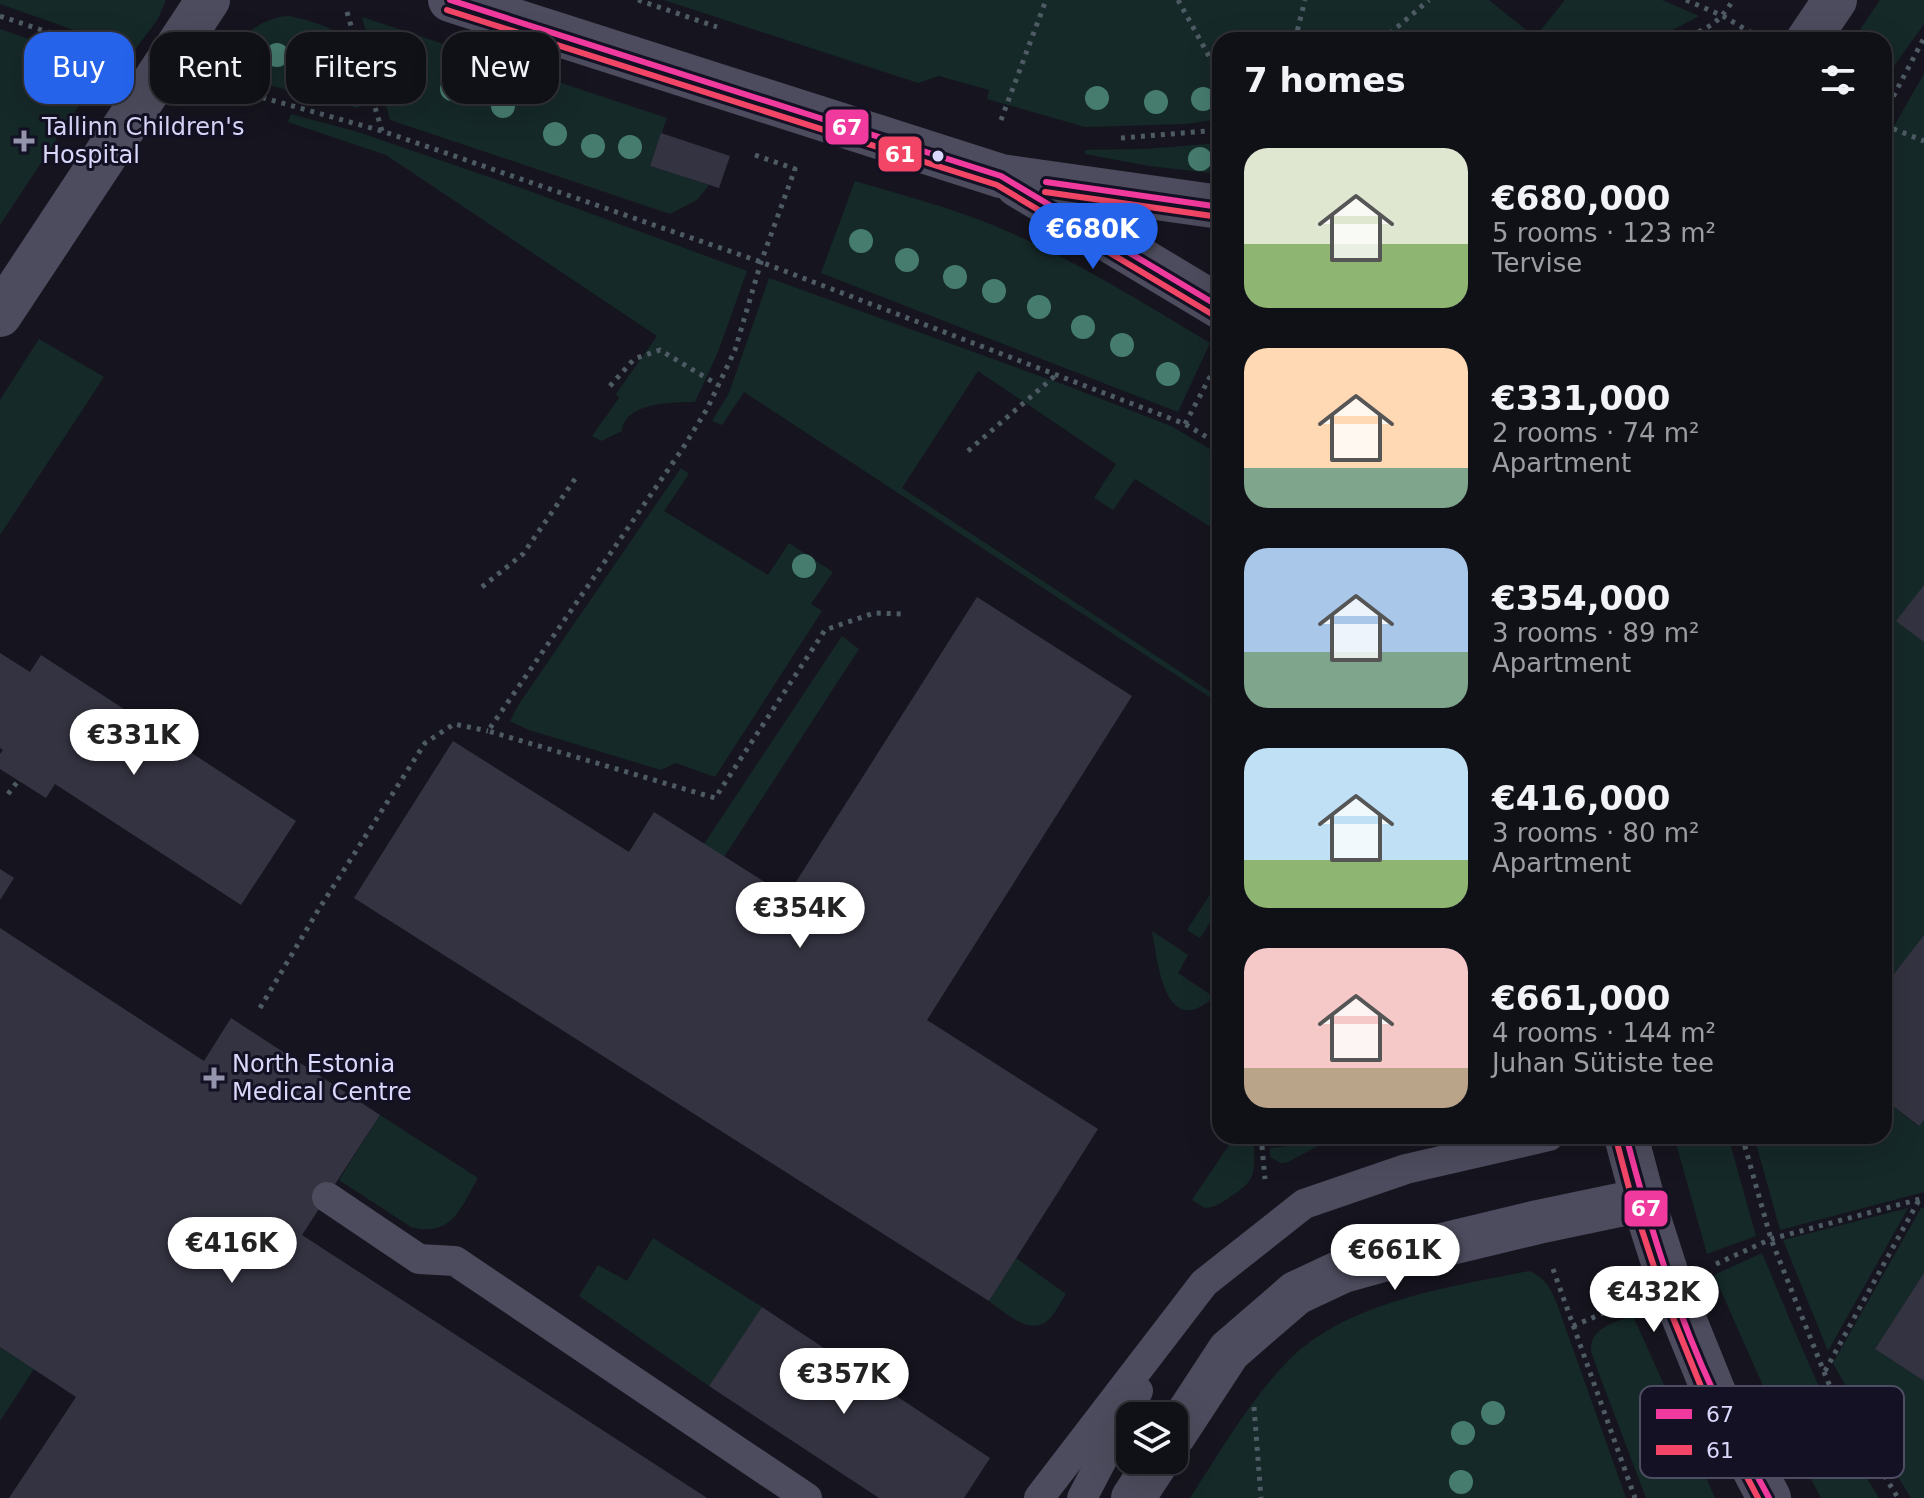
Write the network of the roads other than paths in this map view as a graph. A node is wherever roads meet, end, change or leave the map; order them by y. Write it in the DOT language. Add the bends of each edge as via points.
graph roads {
  1 [pos="208,0"];
  2 [pos="450,0"];
  3 [pos="1835,0"];
  4 [pos="1813,32"];
  5 [pos="1001,176"];
  6 [pos="1212,206"];
  7 [pos="1212,302"];
  8 [pos="0,315"];
  9 [pos="1514,1144"];
  10 [pos="1628,1144"];
  11 [pos="327,1197"];
  12 [pos="1643,1200"];
  13 [pos="1176,1318"];
  14 [pos="1711,1386"];
  15 [pos="1188,1414"];
  16 [pos="1149,1474"];
  17 [pos="1759,1478"];
  18 [pos="807,1498"];
  19 [pos="1039,1498"];
  20 [pos="1082,1498"];
  21 [pos="1133,1498"];
  22 [pos="1769,1498"];
  1 -- 8 [label="street"];
  2 -- 5 [label="street"];
  3 -- 4 [label="street"];
  5 -- 6 [label="street"];
  5 -- 7 [label="street"];
  9 -- 13 [label="lane" via="1406,1169 1304,1204 1204,1283"];
  10 -- 12 [label="street"];
  11 -- 18 [label="lane" via="419,1259 455,1261"];
  12 -- 14 [label="street"];
  12 -- 15 [label="street" via="1397,1256 1343,1271 1296,1293 1229,1351"];
  13 -- 19 [label="lane"];
  13 -- 20 [label="lane"];
  16 -- 21 [label="street"];
  17 -- 22 [label="street"];
}
